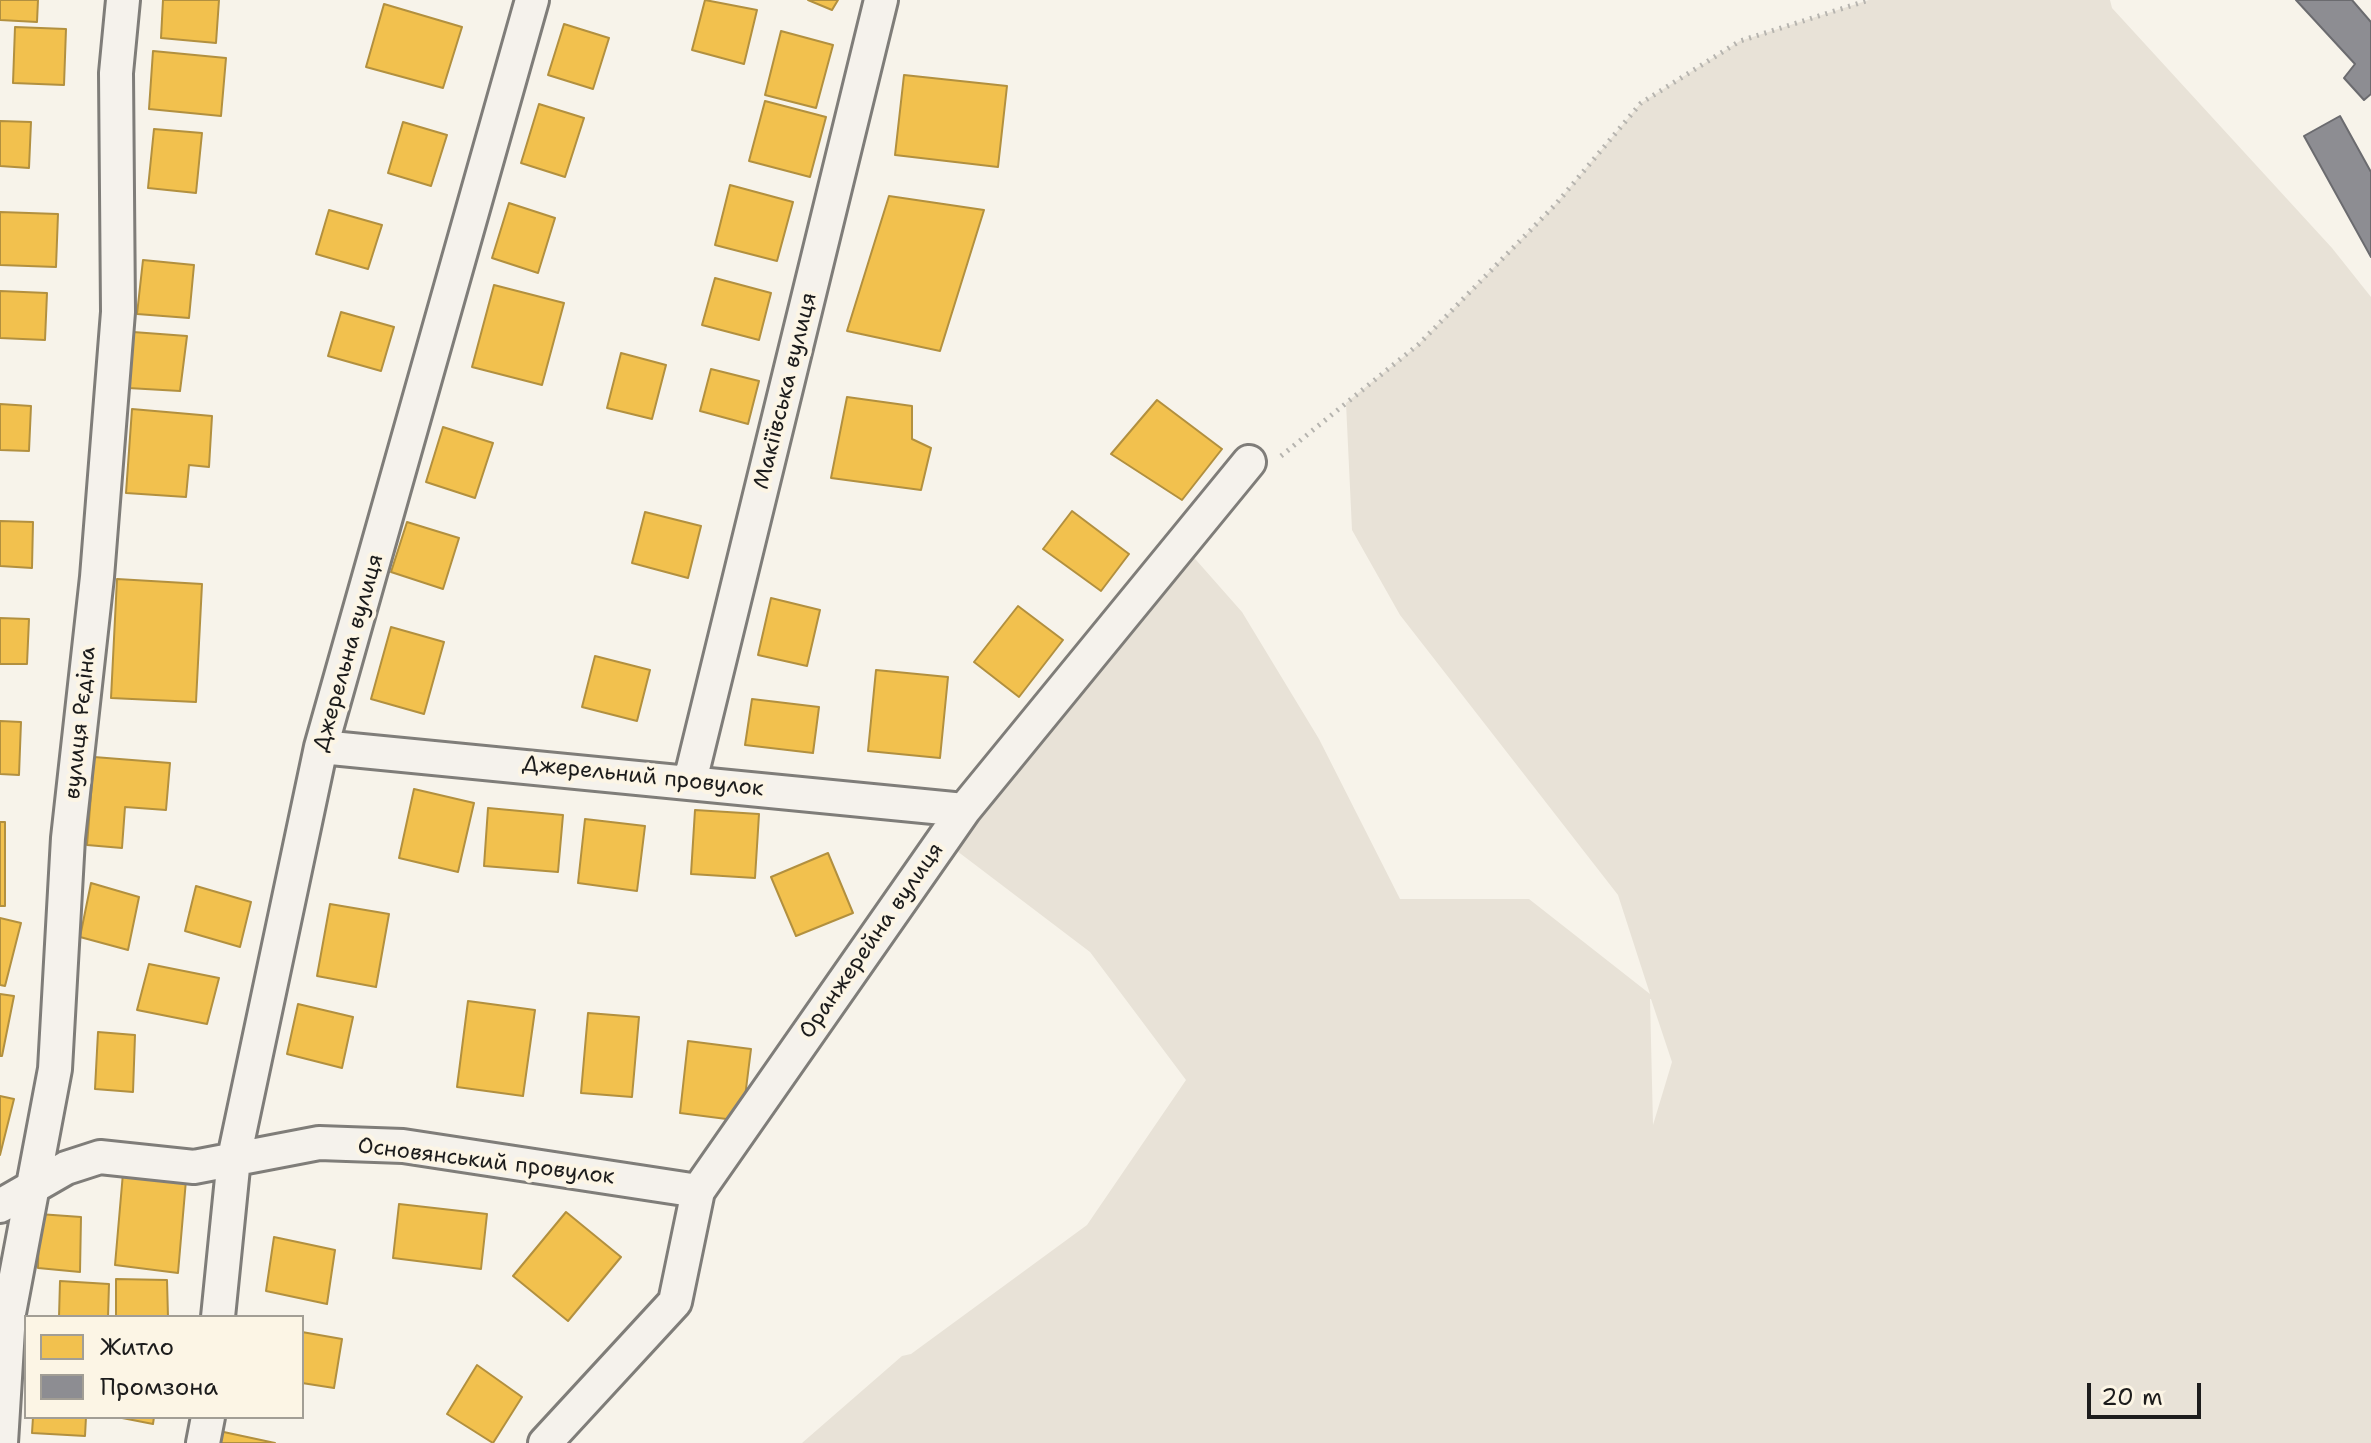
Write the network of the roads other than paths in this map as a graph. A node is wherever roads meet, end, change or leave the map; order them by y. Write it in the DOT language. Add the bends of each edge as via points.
graph roads {
  1 [pos="123,0"];
  2 [pos="532,0"];
  3 [pos="881,0"];
  4 [pos="1249,462"];
  5 [pos="321,747"];
  6 [pos="690,781"];
  7 [pos="964,810"];
  8 [pos="234,1158"];
  9 [pos="33,1189"];
  10 [pos="698,1191"];
  11 [pos="0,1206"];
  12 [pos="218,1315"];
  13 [pos="208,1419"];
  14 [pos="1,1443"];
  15 [pos="203,1443"];
  16 [pos="545,1443"];
  1 -- 9 [label="street, вулиця Рєдіна" via="116,73 118,312 97,577 68,838 55,1069"];
  2 -- 5 [label="street, Джерельна вулиця"];
  3 -- 6 [label="street, Макіївська вулиця"];
  4 -- 7 [label="street, Оранжерейна вулиця"];
  5 -- 6 [label="street, Джерельний провулок"];
  5 -- 8 [label="street, Джерельна вулиця"];
  6 -- 7 [label="street, Джерельний провулок"];
  7 -- 10 [label="street, Оранжерейна вулиця"];
  8 -- 9 [label="street, Основянський провулок" via="194,1167 100,1157 66,1168"];
  8 -- 10 [label="street, Основянський провулок" via="319,1143 403,1146"];
  8 -- 12 [label="street, Джерельна вулиця"];
  9 -- 11 [label="street, Основянський провулок"];
  9 -- 14 [label="street, вулиця Рєдіна" via="9,1313"];
  10 -- 16 [label="street, Оранжерейна вулиця" via="675,1302"];
  13 -- 15 [label="street"];
}
